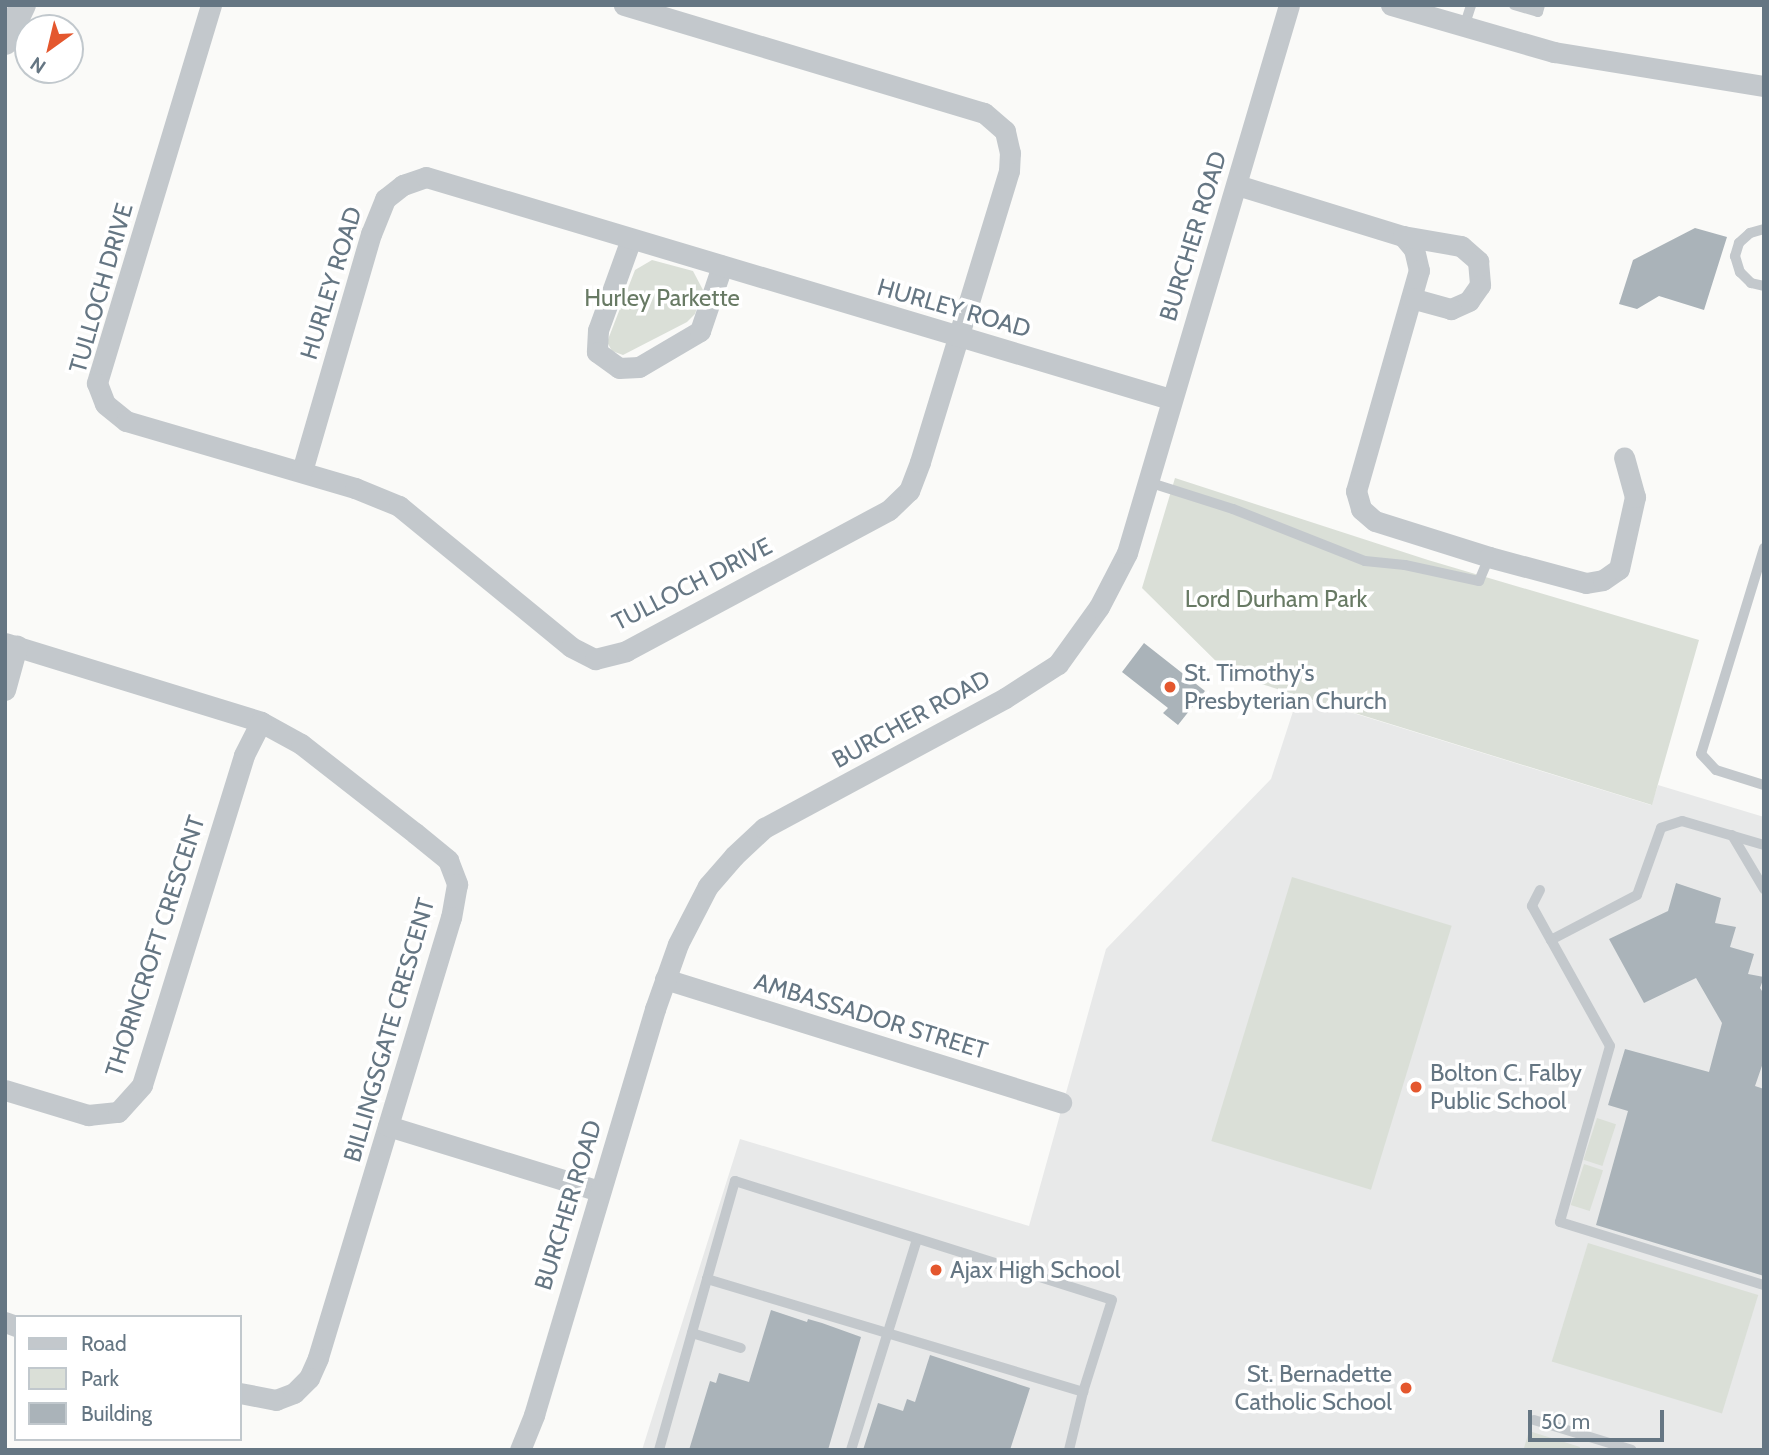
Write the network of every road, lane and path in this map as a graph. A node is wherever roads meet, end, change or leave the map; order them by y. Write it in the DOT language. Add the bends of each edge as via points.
graph roads {
  1 [pos="23,5"];
  2 [pos="211,5"];
  3 [pos="624,5"];
  4 [pos="1289,5"];
  5 [pos="1391,5"];
  6 [pos="1471,5"];
  7 [pos="1514,5"];
  8 [pos="1540,5"];
  9 [pos="1464,27"];
  10 [pos="5,42"];
  11 [pos="1764,86"];
  12 [pos="1237,185"];
  13 [pos="1764,229"];
  14 [pos="1403,236"];
  15 [pos="631,239"];
  16 [pos="723,267"];
  17 [pos="1764,286"];
  18 [pos="1411,298"];
  19 [pos="958,337"];
  20 [pos="1170,399"];
  21 [pos="1624,457"];
  22 [pos="302,471"];
  23 [pos="1148,482"];
  24 [pos="1764,548"];
  25 [pos="1489,557"];
  26 [pos="11,645"];
  27 [pos="5,690"];
  28 [pos="261,722"];
  29 [pos="1764,785"];
  30 [pos="1732,835"];
  31 [pos="1764,845"];
  32 [pos="1764,889"];
  33 [pos="1540,890"];
  34 [pos="1551,940"];
  35 [pos="665,979"];
  36 [pos="5,1090"];
  37 [pos="1060,1102"];
  38 [pos="388,1126"];
  39 [pos="599,1191"];
  40 [pos="916,1238"];
  41 [pos="708,1279"];
  42 [pos="1764,1285"];
  43 [pos="888,1333"];
  44 [pos="692,1334"];
  45 [pos="741,1349"];
  46 [pos="1083,1392"];
  47 [pos="242,1393"];
  48 [pos="1534,1420"];
  49 [pos="520,1450"];
  50 [pos="659,1450"];
  51 [pos="851,1450"];
  52 [pos="1069,1450"];
  53 [pos="1632,1450"];
  1 -- 10 [label="street"];
  2 -- 22 [label="street, TULLOCH DRIVE" via="97,383 104,404 126,421"];
  3 -- 19 [label="street, TULLOCH DRIVE" via="984,113 1005,131 1009,171"];
  4 -- 12 [label="street, BURCHER ROAD"];
  5 -- 9 [label="street"];
  6 -- 9 [label="lane"];
  7 -- 8 [label="lane" via="1538,12"];
  9 -- 11 [label="street" via="1554,52"];
  12 -- 14 [label="street"];
  12 -- 20 [label="street, BURCHER ROAD"];
  13 -- 17 [label="lane" via="1739,243 1735,256 1740,272 1751,283"];
  14 -- 18 [label="street" via="1414,248 1419,270"];
  14 -- 18 [label="street" via="1461,246 1478,261 1480,285 1469,301 1451,309"];
  15 -- 16 [label="street, HURLEY ROAD"];
  15 -- 16 [label="street" via="598,330 597,352 619,368 639,367 701,331"];
  15 -- 22 [label="street, HURLEY ROAD" via="426,177 403,185 385,200 371,234"];
  16 -- 19 [label="street, HURLEY ROAD"];
  18 -- 25 [label="street" via="1356,491 1362,509 1375,520"];
  19 -- 20 [label="street, HURLEY ROAD"];
  19 -- 22 [label="street, TULLOCH DRIVE" via="909,491 889,510 626,651 595,659 570,647 399,506"];
  20 -- 23 [label="street, BURCHER ROAD"];
  21 -- 25 [label="street" via="1635,497 1619,569 1603,580 1586,583"];
  23 -- 25 [label="lane" via="1233,509 1365,561 1479,581"];
  23 -- 35 [label="street, BURCHER ROAD" via="1121,564 1099,607 1058,664 1005,698 764,828 708,886"];
  24 -- 29 [label="lane" via="1701,754 1716,770"];
  26 -- 27 [label="street"];
  26 -- 28 [label="street, BILLINGSGATE CRESCENT"];
  28 -- 36 [label="street, THORNCROFT CRESCENT" via="244,755 142,1085 118,1112 88,1115"];
  28 -- 38 [label="street, BILLINGSGATE CRESCENT" via="301,744 448,860 457,884 451,918"];
  30 -- 31 [label="lane"];
  30 -- 32 [label="lane"];
  30 -- 34 [label="lane" via="1682,821 1661,828 1637,895"];
  33 -- 34 [label="lane" via="1532,906"];
  34 -- 42 [label="lane" via="1610,1046 1560,1222"];
  35 -- 37 [label="street, AMBASSADOR STREET"];
  35 -- 39 [label="street, BURCHER ROAD"];
  38 -- 39 [label="street"];
  38 -- 47 [label="street, BILLINGSGATE CRESCENT" via="309,1378 294,1393 276,1399"];
  39 -- 49 [label="street, BURCHER ROAD"];
  40 -- 41 [label="lane" via="735,1181"];
  40 -- 43 [label="lane"];
  40 -- 46 [label="lane" via="1112,1300"];
  41 -- 43 [label="lane"];
  41 -- 44 [label="lane"];
  43 -- 46 [label="lane"];
  43 -- 51 [label="lane"];
  44 -- 45 [label="lane"];
  44 -- 50 [label="lane"];
  46 -- 52 [label="lane"];
  48 -- 53 [label="lane"];
}
